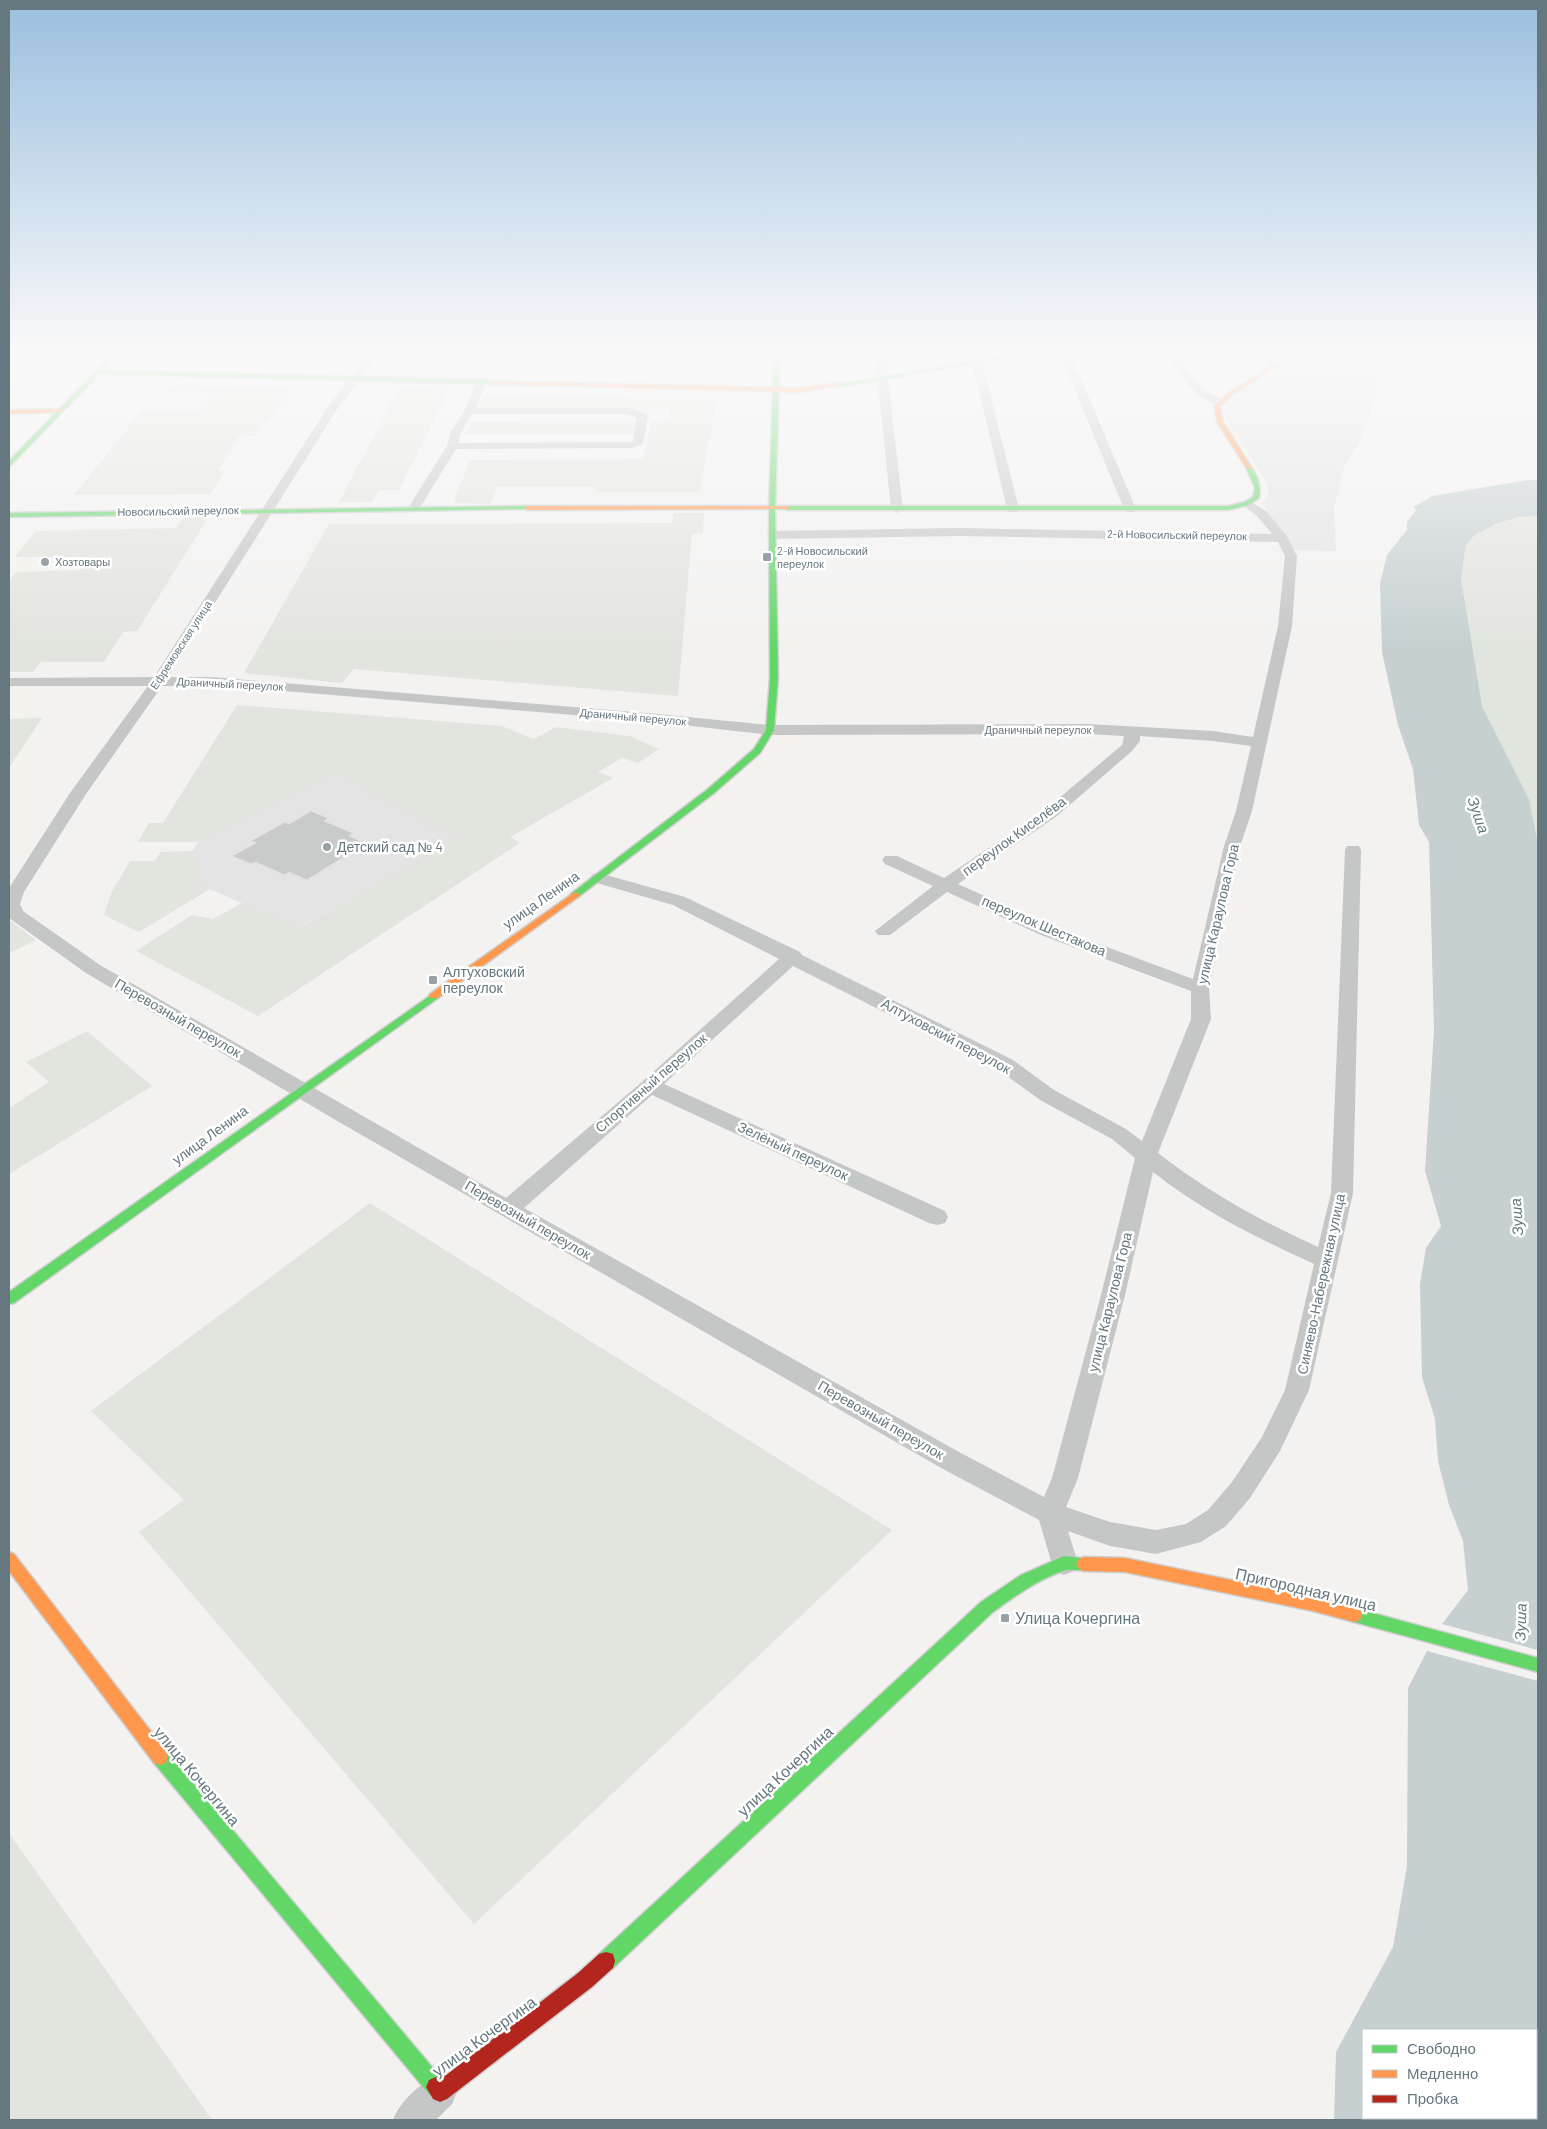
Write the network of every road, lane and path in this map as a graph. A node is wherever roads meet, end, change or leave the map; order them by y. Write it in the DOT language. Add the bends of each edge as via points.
graph roads {
  1 [pos="20,452"];
  2 [pos="304,452"];
  3 [pos="448,452"];
  4 [pos="773,452"];
  5 [pos="890,452"];
  6 [pos="999,452"];
  7 [pos="1106,452"];
  8 [pos="1239,452"];
  9 [pos="9,464"];
  10 [pos="1248,504"];
  11 [pos="414,508"];
  12 [pos="268,509"];
  13 [pos="772,509"];
  14 [pos="897,509"];
  15 [pos="1013,509"];
  16 [pos="1130,509"];
  17 [pos="9,515"];
  18 [pos="772,535"];
  19 [pos="1282,538"];
  20 [pos="159,680"];
  21 [pos="9,682"];
  22 [pos="770,730"];
  23 [pos="1132,732"];
  24 [pos="1258,742"];
  25 [pos="1353,850"];
  26 [pos="890,860"];
  27 [pos="598,878"];
  28 [pos="947,884"];
  29 [pos="15,914"];
  30 [pos="884,931"];
  31 [pos="793,956"];
  32 [pos="1200,988"];
  33 [pos="650,1086"];
  34 [pos="300,1089"];
  35 [pos="1146,1156"];
  36 [pos="508,1209"];
  37 [pos="937,1217"];
  38 [pos="1326,1260"];
  39 [pos="9,1299"];
  40 [pos="1050,1513"];
  41 [pos="9,1559"];
  42 [pos="1064,1563"];
  43 [pos="1538,1666"];
  44 [pos="440,2092"];
  45 [pos="411,2120"];
  1 -- 9 [label="main road"];
  2 -- 12 [label="street, Ефремовская улица"];
  3 -- 11 [label="street"];
  4 -- 13 [label="main road, улица Ленина"];
  5 -- 14 [label="street"];
  6 -- 15 [label="street"];
  7 -- 16 [label="street"];
  8 -- 10 [label="main road" via="1260,490"];
  10 -- 16 [label="main road, Новосильский переулок" via="1228,508"];
  10 -- 19 [label="street, улица Караулова Гора" via="1262,514"];
  11 -- 12 [label="main road, Новосильский переулок"];
  11 -- 13 [label="main road, Новосильский переулок"];
  12 -- 17 [label="main road, Новосильский переулок"];
  12 -- 20 [label="street, Ефремовская улица"];
  13 -- 14 [label="main road, Новосильский переулок"];
  13 -- 18 [label="main road, улица Ленина"];
  14 -- 15 [label="main road, Новосильский переулок"];
  15 -- 16 [label="main road, Новосильский переулок"];
  18 -- 19 [label="street, 2-й Новосильский переулок" via="958,532"];
  18 -- 22 [label="main road, улица Ленина" via="774,678"];
  19 -- 24 [label="street, улица Караулова Гора" via="1290,556 1285,626"];
  20 -- 21 [label="street, Драничный переулок"];
  20 -- 22 [label="street, Драничный переулок" via="264,685"];
  20 -- 29 [label="street, Ефремовская улица" via="78,792 15,892 11,904"];
  22 -- 23 [label="street, Драничный переулок"];
  22 -- 27 [label="main road, улица Ленина" via="757,751 738,768"];
  23 -- 24 [label="street, Драничный переулок"];
  23 -- 28 [label="street, переулок Киселёва" via="1132,741 1127,748 1051,813"];
  24 -- 32 [label="street, улица Караулова Гора"];
  25 -- 38 [label="street, Синяево-Набережная улица" via="1342,1192"];
  26 -- 28 [label="street, переулок Шестакова"];
  27 -- 31 [label="street, Алтуховский переулок" via="680,901"];
  27 -- 34 [label="main road, улица Ленина"];
  28 -- 30 [label="street, переулок Киселёва"];
  28 -- 32 [label="street, переулок Шестакова" via="1047,931"];
  29 -- 34 [label="street, Перевозный переулок" via="93,969"];
  31 -- 33 [label="street, Спортивный переулок"];
  31 -- 35 [label="street, Алтуховский переулок" via="1006,1065 1047,1096 1119,1134"];
  32 -- 35 [label="street, улица Караулова Гора" via="1201,1019"];
  33 -- 36 [label="street, Спортивный переулок"];
  33 -- 37 [label="street, Зелёный переулок"];
  34 -- 36 [label="street, Перевозный переулок"];
  34 -- 39 [label="main road, улица Ленина"];
  35 -- 38 [label="street, Алтуховский переулок" via="1185,1186 1257,1229"];
  35 -- 40 [label="street, улица Караулова Гора" via="1068,1469"];
  36 -- 40 [label="street, Перевозный переулок" via="950,1460"];
  38 -- 40 [label="street, Синяево-Набережная улица" via="1297,1390 1271,1444 1241,1490 1217,1518 1192,1534 1156,1542 1110,1534"];
  40 -- 42 [label="street"];
  41 -- 44 [label="main road, улица Кочергина" via="136,1728"];
  42 -- 43 [label="main road, Пригородная улица" via="1125,1566 1313,1604"];
  42 -- 44 [label="main road, улица Кочергина" via="1026,1580 986,1607 585,1980"];
  44 -- 45 [label="street"];
}
